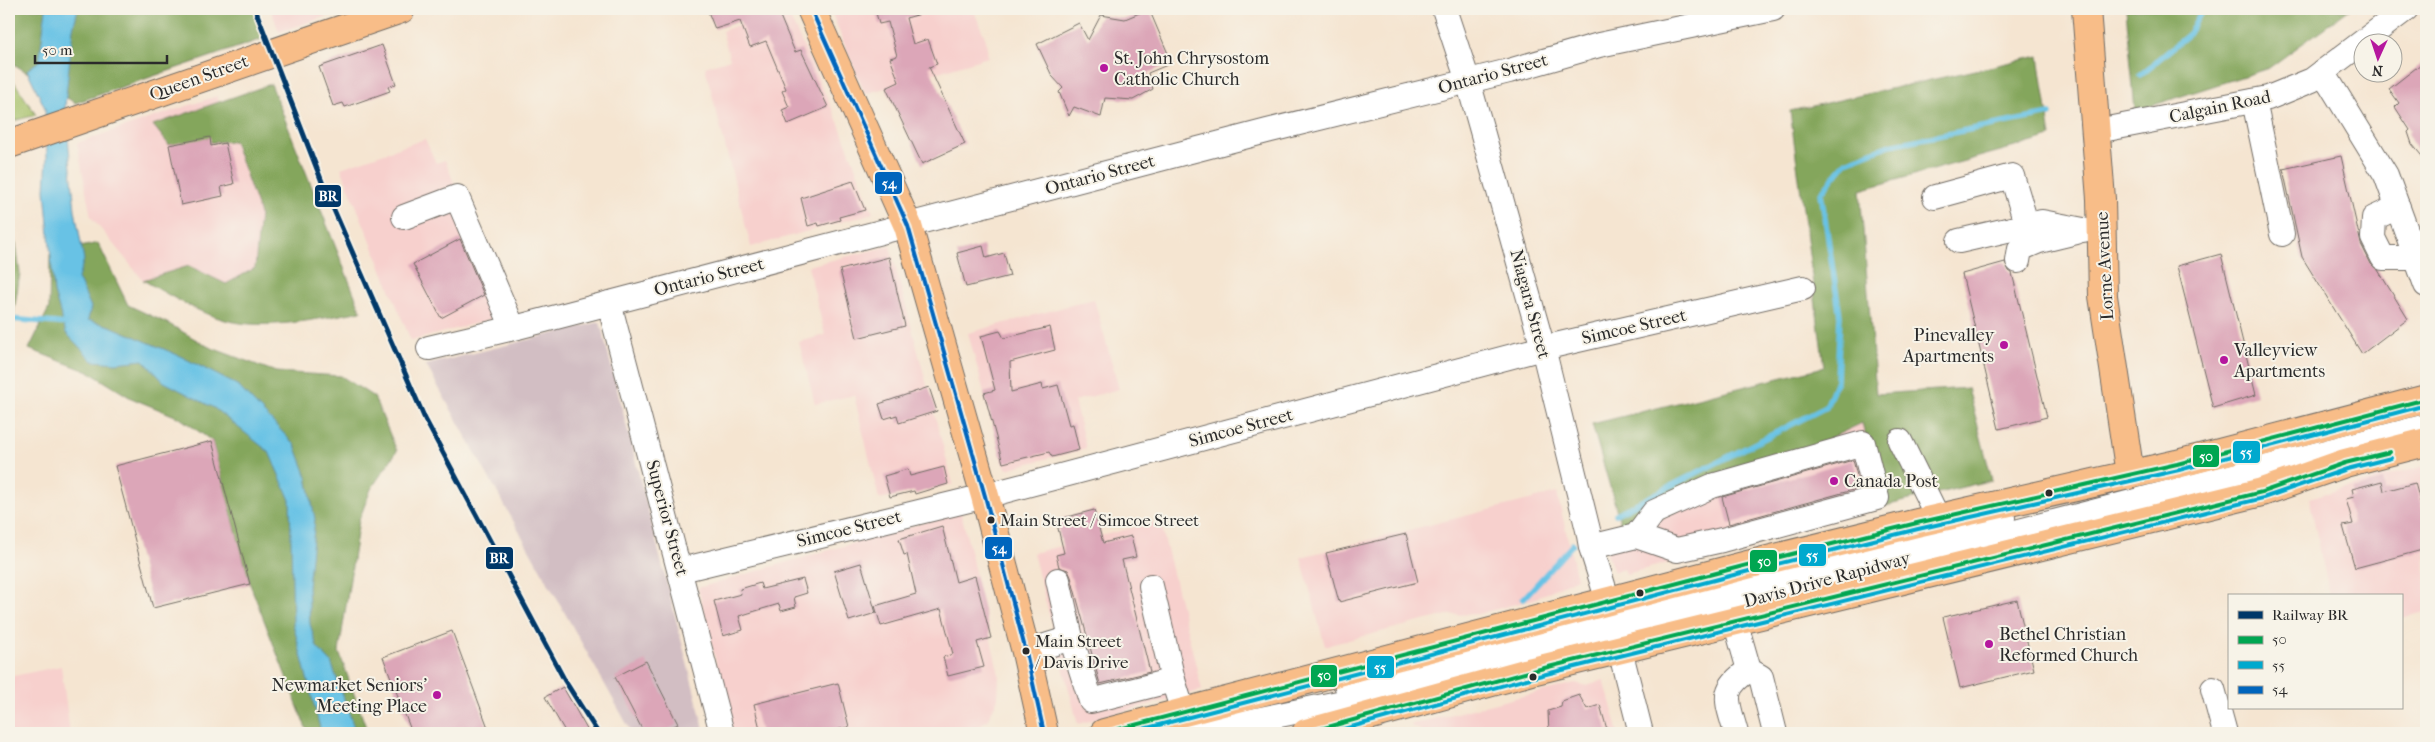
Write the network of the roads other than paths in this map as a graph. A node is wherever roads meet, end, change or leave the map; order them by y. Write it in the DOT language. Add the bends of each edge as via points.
graph roads {
  1 [pos="811,9"];
  2 [pos="1444,9"];
  3 [pos="1773,9"];
  4 [pos="2086,9"];
  5 [pos="2406,9"];
  6 [pos="395,11"];
  7 [pos="2323,72"];
  8 [pos="1468,81"];
  9 [pos="2254,101"];
  10 [pos="2097,132"];
  11 [pos="20,140"];
  12 [pos="1935,197"];
  13 [pos="2398,207"];
  14 [pos="404,217"];
  15 [pos="908,226"];
  16 [pos="2027,226"];
  17 [pos="2092,228"];
  18 [pos="2282,234"];
  19 [pos="1959,241"];
  20 [pos="2417,258"];
  21 [pos="2018,261"];
  22 [pos="2426,285"];
  23 [pos="1802,288"];
  24 [pos="609,303"];
  25 [pos="513,328"];
  26 [pos="429,348"];
  27 [pos="1543,348"];
  28 [pos="2426,399"];
  29 [pos="2426,413"];
  30 [pos="2426,426"];
  31 [pos="1900,441"];
  32 [pos="2426,442"];
  33 [pos="985,496"];
  34 [pos="2136,496"];
  35 [pos="1938,518"];
  36 [pos="1636,536"];
  37 [pos="1722,540"];
  38 [pos="1590,547"];
  39 [pos="681,570"];
  40 [pos="1729,571"];
  41 [pos="1058,580"];
  42 [pos="1151,586"];
  43 [pos="1608,601"];
  44 [pos="1735,621"];
  45 [pos="1071,638"];
  46 [pos="1620,650"];
  47 [pos="1026,652"];
  48 [pos="1749,670"];
  49 [pos="1173,680"];
  50 [pos="2213,689"];
  51 [pos="1188,723"];
  52 [pos="722,733"];
  53 [pos="1044,733"];
  54 [pos="1104,733"];
  55 [pos="1306,733"];
  56 [pos="1641,733"];
  57 [pos="1736,733"];
  58 [pos="1775,733"];
  59 [pos="2225,733"];
  1 -- 15 [label="main road"];
  2 -- 8 [label="street, Niagara Street"];
  3 -- 8 [label="street, Ontario Street" via="1599,45"];
  4 -- 10 [label="main road, Lorne Avenue"];
  5 -- 7 [label="street, Calgain Road"];
  6 -- 11 [label="main road, Queen Street"];
  7 -- 9 [label="street, Calgain Road" via="2312,80"];
  7 -- 13 [label="street" via="2386,175"];
  8 -- 15 [label="street, Ontario Street"];
  8 -- 27 [label="street, Niagara Street"];
  9 -- 10 [label="street, Calgain Road"];
  9 -- 18 [label="street"];
  10 -- 17 [label="main road, Lorne Avenue"];
  12 -- 16 [label="street" via="2012,176"];
  13 -- 20 [label="street"];
  13 -- 20 [label="street" via="2374,218 2373,238 2383,258"];
  14 -- 25 [label="street" via="457,197"];
  15 -- 24 [label="street, Ontario Street"];
  15 -- 33 [label="main road"];
  16 -- 17 [label="street" via="2042,222"];
  16 -- 19 [label="street"];
  17 -- 21 [label="street" via="2020,249"];
  17 -- 34 [label="main road, Lorne Avenue"];
  20 -- 22 [label="street"];
  23 -- 27 [label="street, Simcoe Street"];
  24 -- 25 [label="street, Ontario Street"];
  24 -- 39 [label="street, Superior Street"];
  25 -- 26 [label="street, Ontario Street"];
  27 -- 33 [label="street, Simcoe Street"];
  27 -- 38 [label="street, Niagara Street"];
  28 -- 34 [label="main road" via="2177,464"];
  29 -- 34 [label="street, Davis Drive Rapidway"];
  30 -- 34 [label="street, Davis Drive Rapidway"];
  31 -- 35 [label="street"];
  32 -- 34 [label="main road" via="2345,464 2262,492"];
  33 -- 39 [label="street, Simcoe Street"];
  33 -- 47 [label="main road"];
  34 -- 35 [label="main road"];
  34 -- 44 [label="main road"];
  34 -- 51 [label="street, Davis Drive Rapidway" via="1411,688 1227,725"];
  35 -- 40 [label="main road"];
  36 -- 37 [label="street" via="1677,550"];
  36 -- 37 [label="street" via="1654,512 1712,486 1863,443 1877,498"];
  36 -- 38 [label="street"];
  37 -- 40 [label="street"];
  38 -- 43 [label="street, Niagara Street"];
  39 -- 52 [label="street, Superior Street"];
  40 -- 43 [label="main road"];
  41 -- 45 [label="street"];
  42 -- 49 [label="street"];
  43 -- 51 [label="main road"];
  44 -- 46 [label="main road"];
  44 -- 48 [label="street"];
  45 -- 47 [label="street"];
  45 -- 49 [label="street" via="1091,701"];
  46 -- 55 [label="main road"];
  46 -- 56 [label="street"];
  47 -- 53 [label="main road"];
  48 -- 57 [label="street" via="1734,680 1729,689 1728,702"];
  48 -- 58 [label="street" via="1760,677"];
  49 -- 51 [label="street"];
  50 -- 59 [label="street"];
  51 -- 54 [label="main road"];
}
